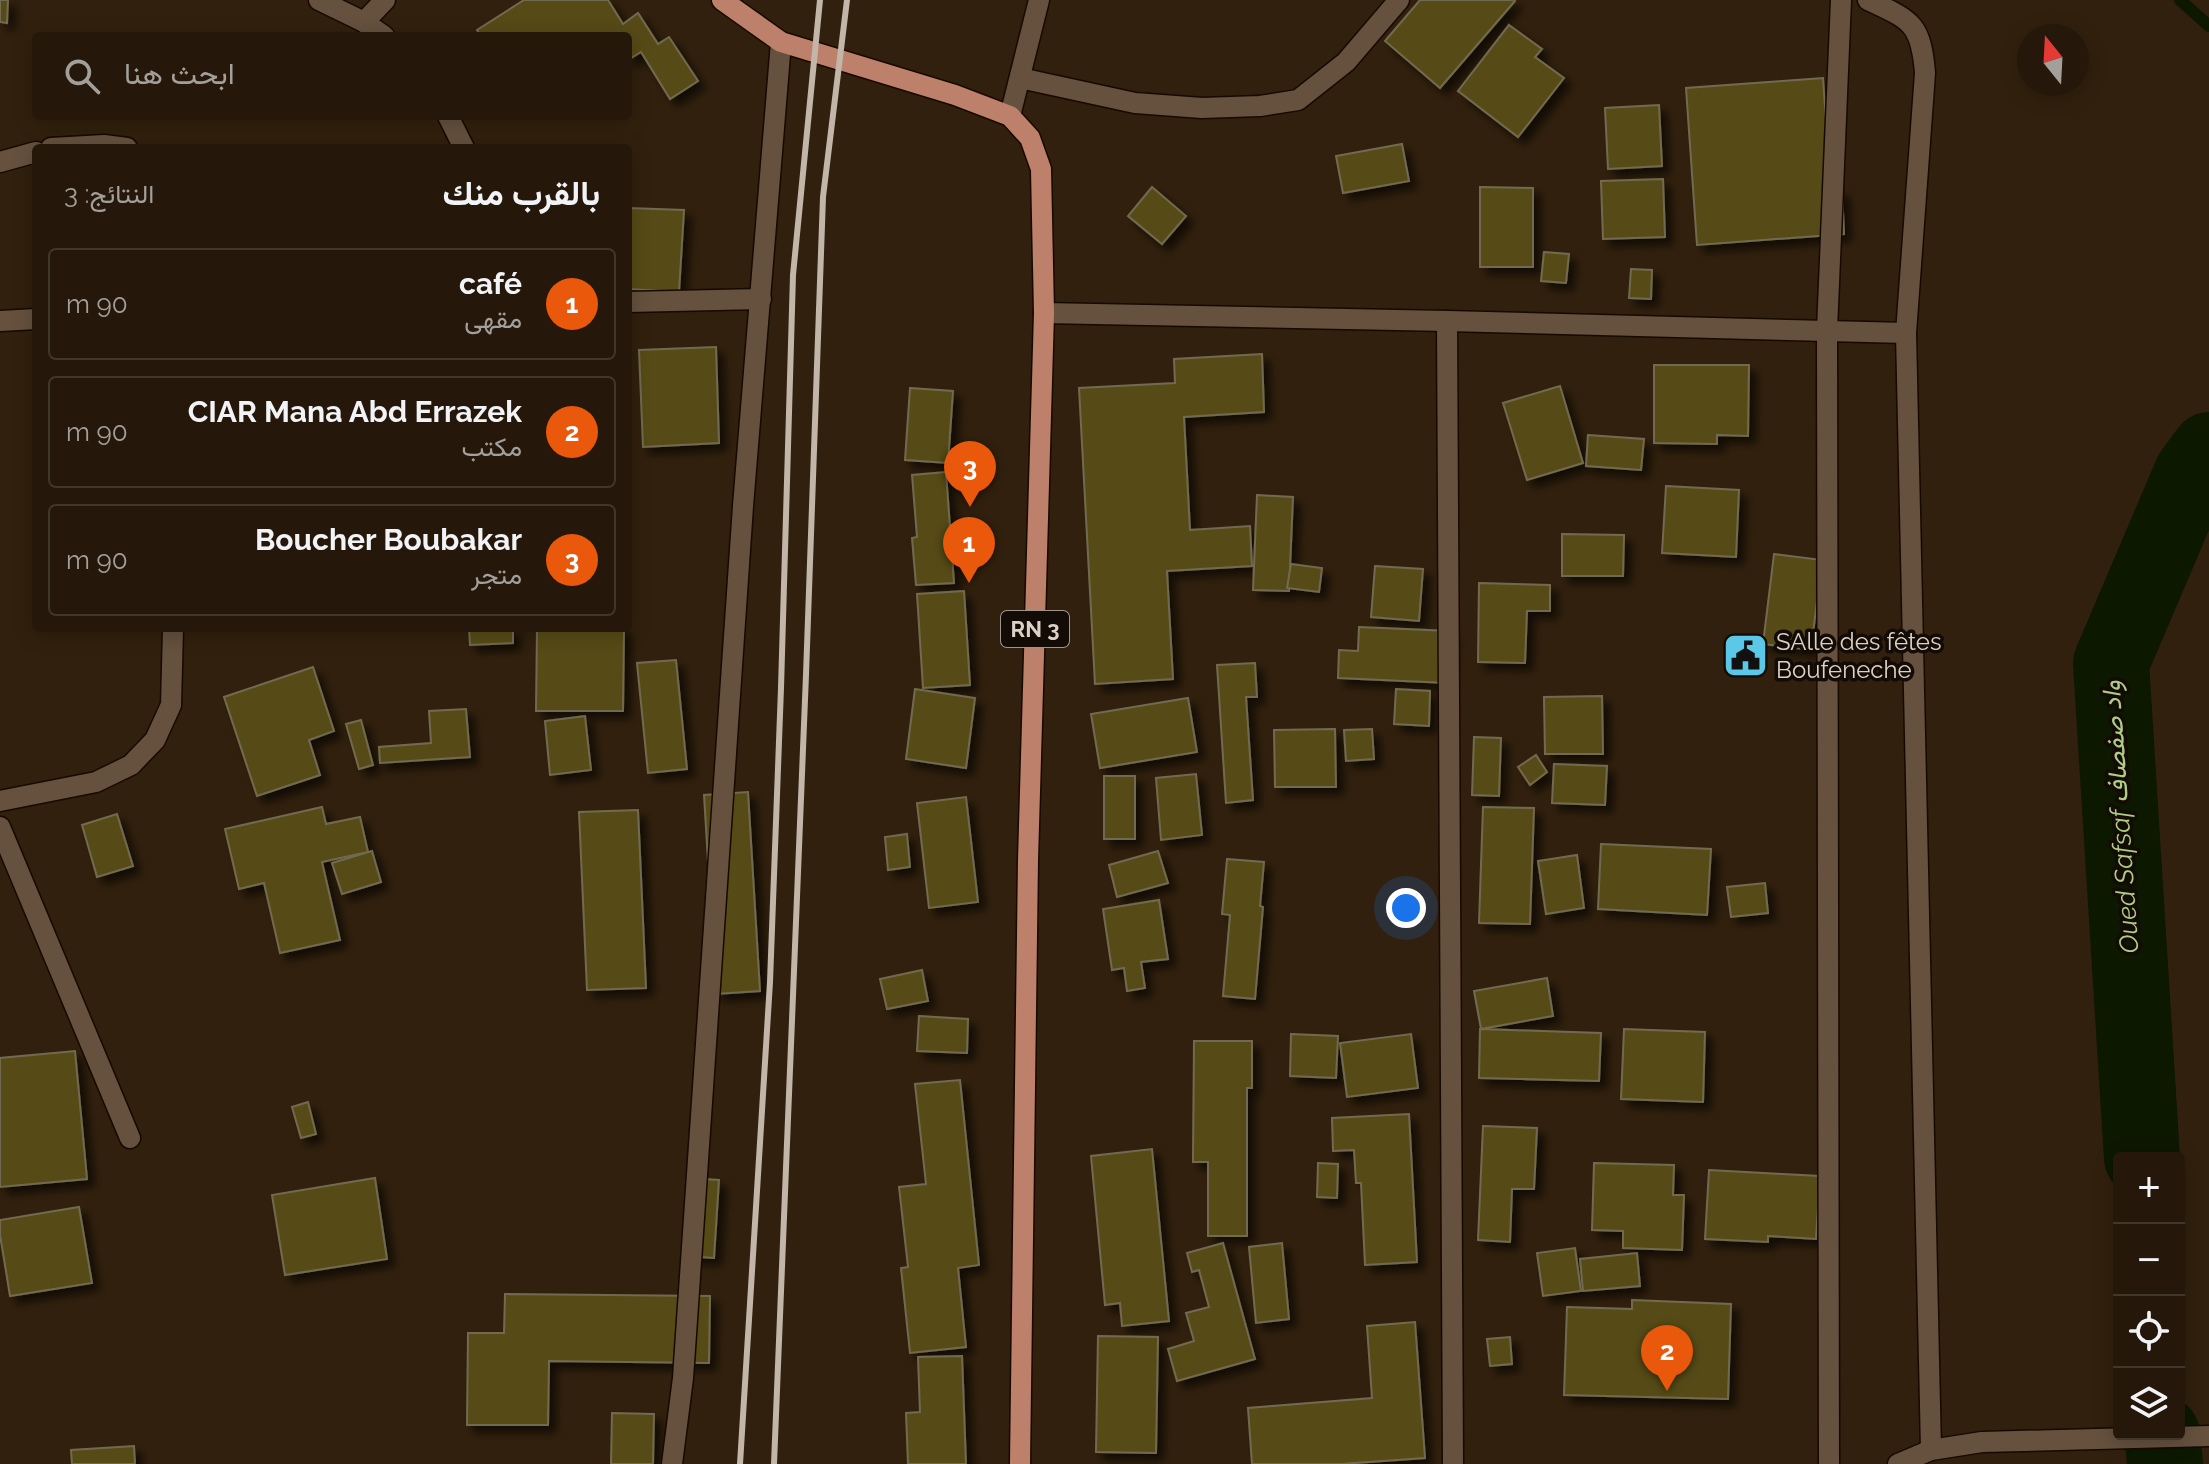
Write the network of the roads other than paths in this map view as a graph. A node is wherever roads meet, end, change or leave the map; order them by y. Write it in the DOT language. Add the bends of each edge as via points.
graph roads {
  1 [pos="319,0"];
  2 [pos="385,0"];
  3 [pos="722,0"];
  4 [pos="1039,0"];
  5 [pos="1399,0"];
  6 [pos="1841,0"];
  7 [pos="1868,0"];
  8 [pos="364,22"];
  9 [pos="378,32"];
  10 [pos="781,42"];
  11 [pos="1020,78"];
  12 [pos="1010,116"];
  13 [pos="450,120"];
  14 [pos="462,144"];
  15 [pos="32,153"];
  16 [pos="0,162"];
  17 [pos="761,299"];
  18 [pos="632,302"];
  19 [pos="1044,313"];
  20 [pos="32,319"];
  21 [pos="0,321"];
  22 [pos="1447,321"];
  23 [pos="1827,330"];
  24 [pos="1906,333"];
  25 [pos="173,632"];
  26 [pos="0,801"];
  27 [pos="0,827"];
  28 [pos="130,1138"];
  29 [pos="2209,1436"];
  30 [pos="1931,1450"];
  31 [pos="672,1464"];
  32 [pos="1020,1464"];
  33 [pos="1453,1464"];
  34 [pos="1829,1464"];
  35 [pos="1898,1464"];
  1 -- 8 [label="street"];
  2 -- 8 [label="street"];
  3 -- 10 [label="main road"];
  4 -- 11 [label="street"];
  5 -- 11 [label="street" via="1346,62 1298,100 1202,108 1135,103"];
  6 -- 23 [label="street"];
  7 -- 24 [label="street" via="1907,19 1923,49"];
  8 -- 9 [label="street"];
  10 -- 12 [label="main road"];
  10 -- 17 [label="street"];
  11 -- 12 [label="street"];
  12 -- 19 [label="main road, RN 3" via="1030,138 1041,169"];
  13 -- 14 [label="street"];
  15 -- 16 [label="street"];
  17 -- 18 [label="street"];
  17 -- 31 [label="street" via="683,1378"];
  19 -- 22 [label="street"];
  19 -- 32 [label="main road, RN 3" via="1028,860"];
  20 -- 21 [label="street"];
  22 -- 23 [label="street"];
  22 -- 33 [label="street"];
  23 -- 24 [label="street"];
  23 -- 34 [label="street"];
  24 -- 30 [label="street"];
  25 -- 26 [label="street" via="171,705 155,740 131,765 96,782"];
  27 -- 28 [label="street"];
  29 -- 30 [label="street" via="1982,1442"];
  30 -- 35 [label="street"];
}
